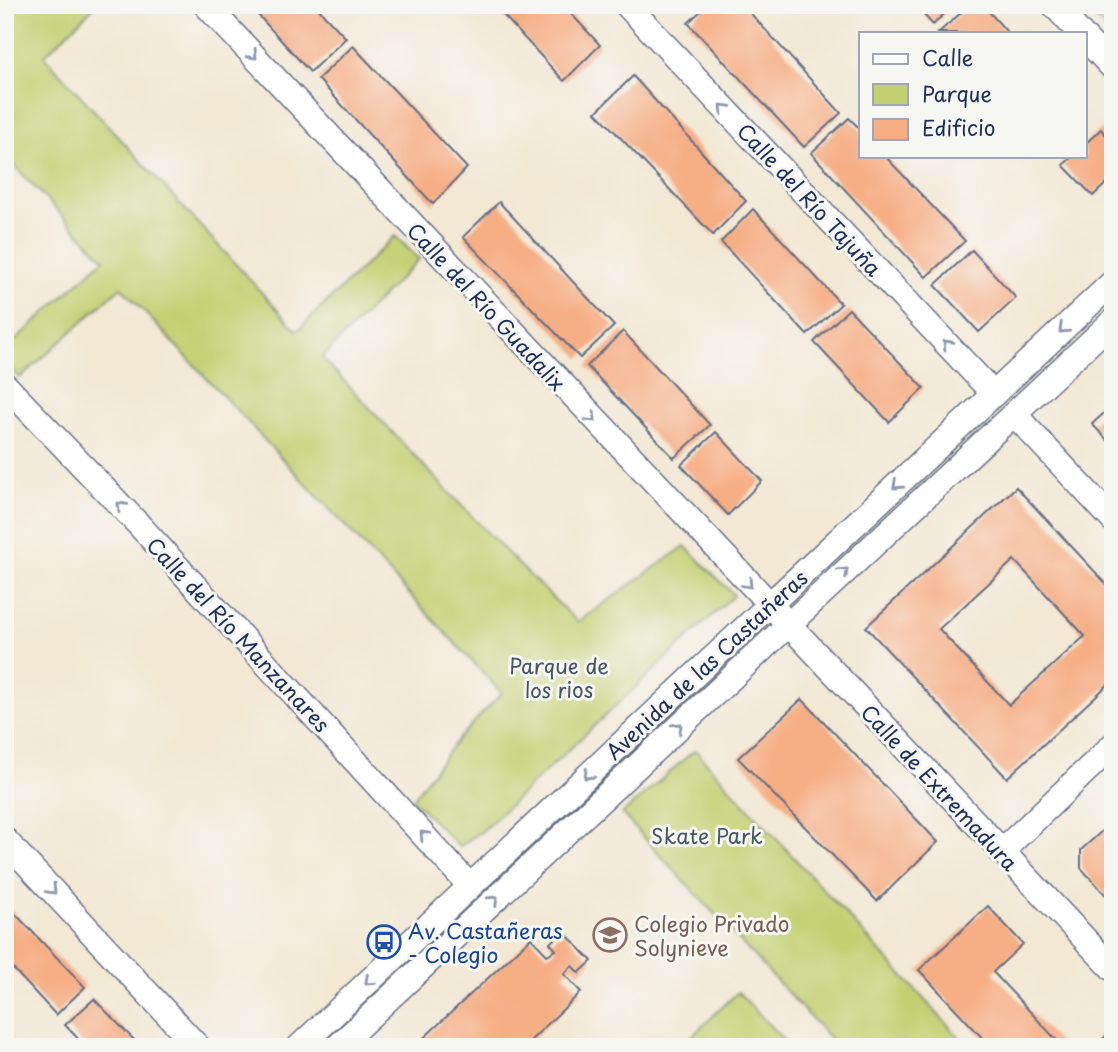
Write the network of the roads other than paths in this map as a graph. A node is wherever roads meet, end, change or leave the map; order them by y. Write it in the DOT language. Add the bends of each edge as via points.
graph roads {
  1 [pos="206,5"];
  2 [pos="627,5"];
  3 [pos="1054,5"];
  4 [pos="1079,32"];
  5 [pos="1086,39"];
  6 [pos="1113,68"];
  7 [pos="1113,282"];
  8 [pos="1113,321"];
  9 [pos="5,385"];
  10 [pos="994,394"];
  11 [pos="1013,414"];
  12 [pos="1113,520"];
  13 [pos="768,606"];
  14 [pos="787,626"];
  15 [pos="1113,745"];
  16 [pos="5,840"];
  17 [pos="1001,852"];
  18 [pos="470,886"];
  19 [pos="1113,969"];
  20 [pos="198,1047"];
  21 [pos="299,1047"];
  22 [pos="337,1047"];
  1 -- 13 [label="street, Calle del Río Guadalix, one-way"];
  10 -- 2 [label="street, Calle del Río Tajuña, one-way"];
  3 -- 4 [label="street"];
  5 -- 6 [label="street"];
  7 -- 10 [label="street, Avenida de las Castañeras, one-way"];
  8 -- 11 [label="street, Avenida de las Castañeras"];
  18 -- 9 [label="street, Calle del Río Manzanares, one-way"];
  10 -- 13 [label="street, Avenida de las Castañeras, one-way"];
  11 -- 12 [label="street"];
  14 -- 11 [label="street, Avenida de las Castañeras, one-way"];
  13 -- 14 [label="street, Calle de Extremadura"];
  13 -- 18 [label="street, Avenida de las Castañeras, one-way"];
  14 -- 17 [label="street, Calle de Extremadura"];
  22 -- 14 [label="street, Avenida de las Castañeras, one-way"];
  15 -- 17 [label="street"];
  16 -- 20 [label="street, one-way"];
  17 -- 19 [label="street, Calle de Extremadura"];
  18 -- 21 [label="street, Avenida de las Castañeras, one-way"];
}
